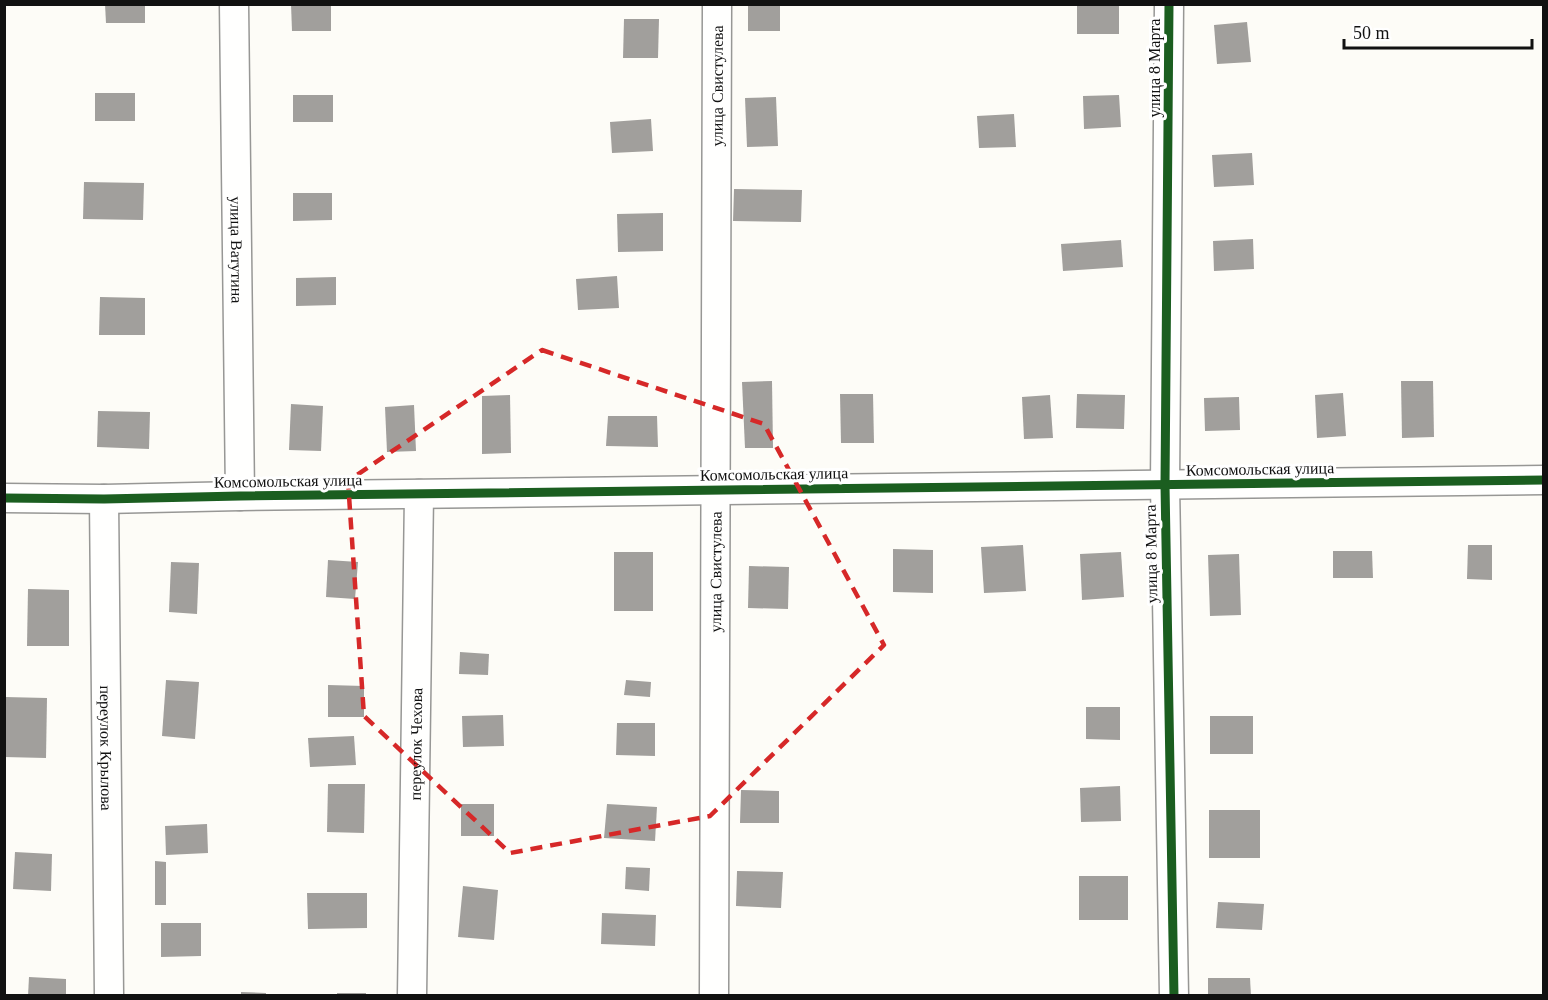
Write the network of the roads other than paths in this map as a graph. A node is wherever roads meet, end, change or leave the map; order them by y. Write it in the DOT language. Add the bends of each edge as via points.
graph roads {
  1 [pos="234,4"];
  2 [pos="717,4"];
  3 [pos="1169,4"];
  4 [pos="1544,480"];
  5 [pos="1165,485"];
  6 [pos="716,490"];
  7 [pos="419,494"];
  8 [pos="240,496"];
  9 [pos="4,498"];
  10 [pos="104,499"];
  11 [pos="109,995"];
  12 [pos="412,996"];
  13 [pos="714,996"];
  14 [pos="1174,996"];
  1 -- 8 [label="street, улица Ватутина"];
  2 -- 6 [label="street, улица Свистулева"];
  3 -- 5 [label="street, улица 8 Марта"];
  4 -- 5 [label="street, Комсомольская улица"];
  5 -- 6 [label="street, Комсомольская улица"];
  5 -- 14 [label="street, улица 8 Марта"];
  6 -- 7 [label="street, Комсомольская улица"];
  6 -- 13 [label="street, улица Свистулева"];
  7 -- 8 [label="street, Комсомольская улица"];
  7 -- 12 [label="street, переулок Чехова"];
  8 -- 10 [label="street, Комсомольская улица"];
  9 -- 10 [label="street, Комсомольская улица"];
  10 -- 11 [label="street, переулок Крылова"];
}
